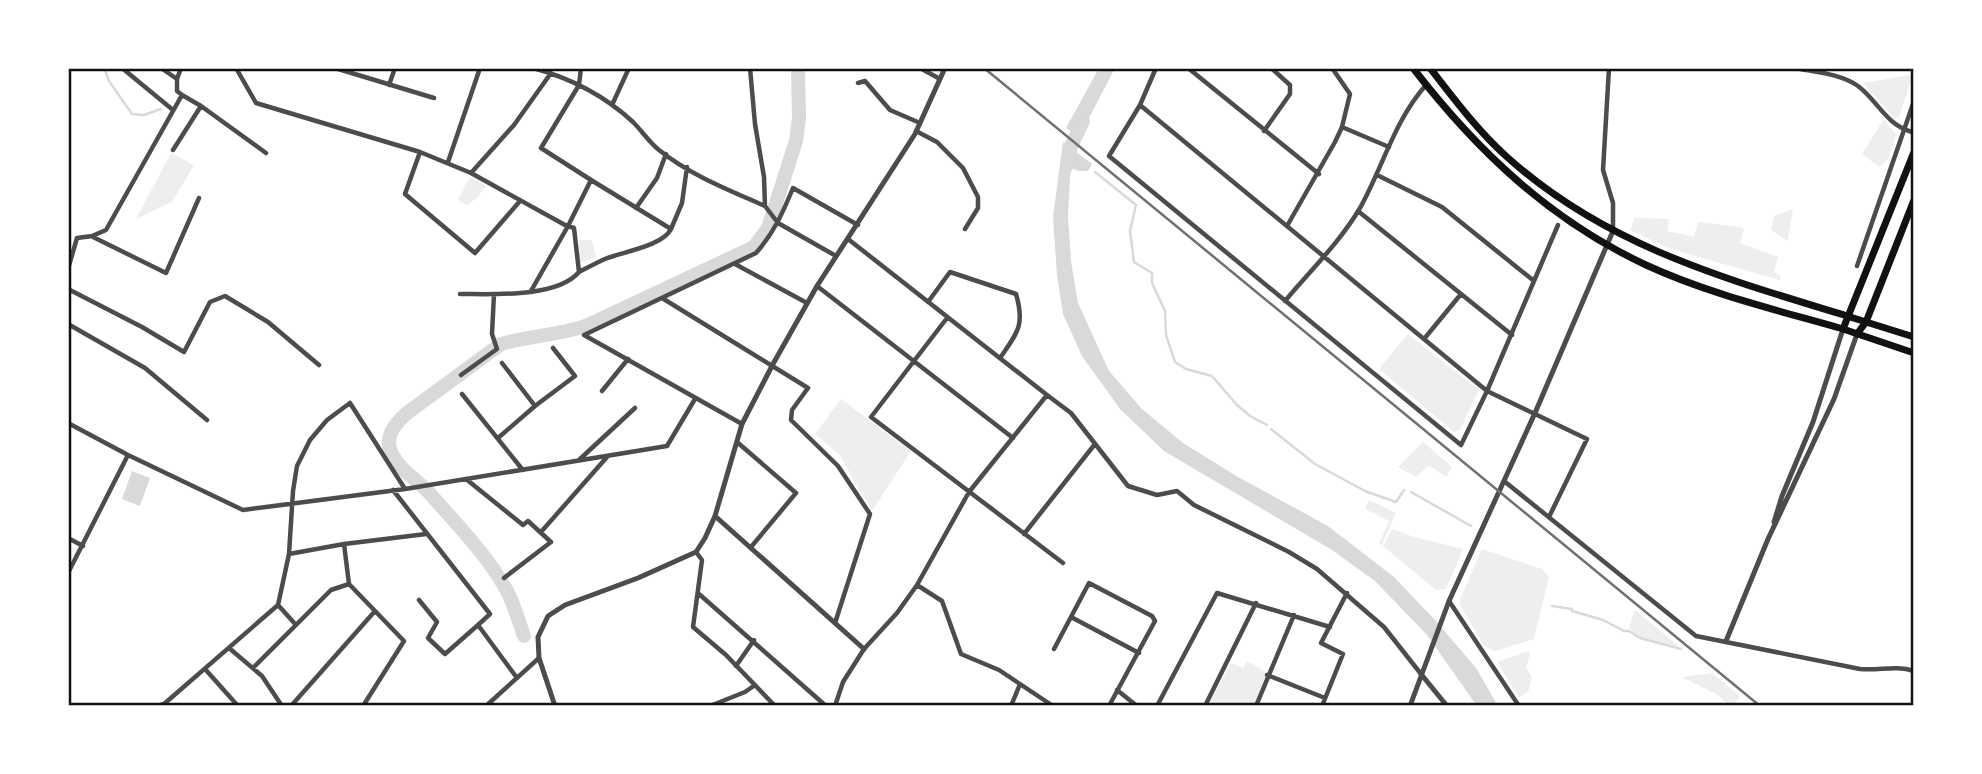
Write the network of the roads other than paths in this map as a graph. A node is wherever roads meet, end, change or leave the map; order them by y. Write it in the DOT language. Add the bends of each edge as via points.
graph roads {
  1 [pos="122,68"];
  2 [pos="161,68"];
  3 [pos="181,68"];
  4 [pos="236,68"];
  5 [pos="335,68"];
  6 [pos="395,68"];
  7 [pos="480,68"];
  8 [pos="533,68"];
  9 [pos="581,68"];
  10 [pos="629,68"];
  11 [pos="750,68"];
  12 [pos="920,68"];
  13 [pos="945,68"];
  14 [pos="1156,68"];
  15 [pos="1188,68"];
  16 [pos="1271,68"];
  17 [pos="1332,68"];
  18 [pos="1413,68"];
  19 [pos="1430,68"];
  20 [pos="1609,68"];
  21 [pos="1795,68"];
  22 [pos="551,73"];
  23 [pos="177,79"];
  24 [pos="940,79"];
  25 [pos="858,83"];
  26 [pos="389,85"];
  27 [pos="579,85"];
  28 [pos="1426,85"];
  29 [pos="182,95"];
  30 [pos="434,98"];
  31 [pos="1914,101"];
  32 [pos="612,105"];
  33 [pos="1140,105"];
  34 [pos="201,106"];
  35 [pos="173,110"];
  36 [pos="920,123"];
  37 [pos="1342,127"];
  38 [pos="1905,130"];
  39 [pos="916,131"];
  40 [pos="1264,131"];
  41 [pos="1912,132"];
  42 [pos="1389,147"];
  43 [pos="173,150"];
  44 [pos="420,152"];
  45 [pos="1914,152"];
  46 [pos="266,153"];
  47 [pos="666,154"];
  48 [pos="448,162"];
  49 [pos="687,167"];
  50 [pos="471,173"];
  51 [pos="1318,174"];
  52 [pos="1377,175"];
  53 [pos="591,180"];
  54 [pos="199,198"];
  55 [pos="1914,200"];
  56 [pos="520,201"];
  57 [pos="765,206"];
  58 [pos="636,208"];
  59 [pos="1358,211"];
  60 [pos="778,223"];
  61 [pos="858,225"];
  62 [pos="1558,225"];
  63 [pos="568,226"];
  64 [pos="1287,226"];
  65 [pos="671,229"];
  66 [pos="965,229"];
  67 [pos="1613,231"];
  68 [pos="92,236"];
  69 [pos="848,239"];
  70 [pos="1607,244"];
  71 [pos="1323,255"];
  72 [pos="836,256"];
  73 [pos="735,264"];
  74 [pos="1857,266"];
  75 [pos="68,269"];
  76 [pos="579,272"];
  77 [pos="1534,281"];
  78 [pos="817,286"];
  79 [pos="68,289"];
  80 [pos="530,292"];
  81 [pos="460,294"];
  82 [pos="1461,294"];
  83 [pos="494,295"];
  84 [pos="661,297"];
  85 [pos="1285,301"];
  86 [pos="928,302"];
  87 [pos="807,303"];
  88 [pos="1847,316"];
  89 [pos="947,318"];
  90 [pos="1866,322"];
  91 [pos="68,324"];
  92 [pos="1843,329"];
  93 [pos="1857,334"];
  94 [pos="1512,335"];
  95 [pos="1914,337"];
  96 [pos="1424,339"];
  97 [pos="553,348"];
  98 [pos="1914,353"];
  99 [pos="1000,358"];
  100 [pos="628,359"];
  101 [pos="914,362"];
  102 [pos="502,363"];
  103 [pos="773,364"];
  104 [pos="319,365"];
  105 [pos="461,375"];
  106 [pos="602,391"];
  107 [pos="1487,391"];
  108 [pos="462,394"];
  109 [pos="1047,395"];
  110 [pos="695,399"];
  111 [pos="535,406"];
  112 [pos="635,408"];
  113 [pos="1535,413"];
  114 [pos="206,420"];
  115 [pos="70,424"];
  116 [pos="742,424"];
  117 [pos="68,433"];
  118 [pos="498,438"];
  119 [pos="1013,438"];
  120 [pos="737,442"];
  121 [pos="1095,444"];
  122 [pos="128,455"];
  123 [pos="607,457"];
  124 [pos="580,460"];
  125 [pos="522,469"];
  126 [pos="466,479"];
  127 [pos="1504,481"];
  128 [pos="405,489"];
  129 [pos="393,490"];
  130 [pos="969,492"];
  131 [pos="293,504"];
  132 [pos="715,516"];
  133 [pos="1549,517"];
  134 [pos="541,532"];
  135 [pos="426,534"];
  136 [pos="1024,534"];
  137 [pos="68,538"];
  138 [pos="1768,538"];
  139 [pos="344,544"];
  140 [pos="83,546"];
  141 [pos="751,547"];
  142 [pos="696,552"];
  143 [pos="289,554"];
  144 [pos="1063,563"];
  145 [pos="68,573"];
  146 [pos="504,578"];
  147 [pos="349,584"];
  148 [pos="917,585"];
  149 [pos="698,593"];
  150 [pos="1347,593"];
  151 [pos="419,600"];
  152 [pos="1449,601"];
  153 [pos="1256,603"];
  154 [pos="278,605"];
  155 [pos="375,611"];
  156 [pos="1294,615"];
  157 [pos="1071,617"];
  158 [pos="835,623"];
  159 [pos="296,625"];
  160 [pos="478,625"];
  161 [pos="1330,626"];
  162 [pos="754,640"];
  163 [pos="1726,641"];
  164 [pos="229,648"];
  165 [pos="863,649"];
  166 [pos="1054,649"];
  167 [pos="1139,653"];
  168 [pos="540,658"];
  169 [pos="736,666"];
  170 [pos="205,668"];
  171 [pos="253,668"];
  172 [pos="1914,671"];
  173 [pos="1421,674"];
  174 [pos="1267,675"];
  175 [pos="517,678"];
  176 [pos="1020,684"];
  177 [pos="755,685"];
  178 [pos="1117,690"];
  179 [pos="1325,698"];
  180 [pos="158,706"];
  181 [pos="238,706"];
  182 [pos="282,706"];
  183 [pos="291,706"];
  184 [pos="363,706"];
  185 [pos="486,706"];
  186 [pos="555,706"];
  187 [pos="710,706"];
  188 [pos="775,706"];
  189 [pos="826,706"];
  190 [pos="835,706"];
  191 [pos="1011,706"];
  192 [pos="1053,706"];
  193 [pos="1109,706"];
  194 [pos="1137,706"];
  195 [pos="1157,706"];
  196 [pos="1205,706"];
  197 [pos="1256,706"];
  198 [pos="1322,706"];
  199 [pos="1410,706"];
  200 [pos="1447,706"];
  201 [pos="1518,706"];
  1 -- 35 [label="street"];
  2 -- 23 [label="street"];
  3 -- 23 [label="street"];
  4 -- 44 [label="street" via="256,103"];
  5 -- 26 [label="street"];
  6 -- 26 [label="street"];
  7 -- 48 [label="street"];
  8 -- 22 [label="street"];
  9 -- 27 [label="street"];
  10 -- 32 [label="street"];
  11 -- 57 [label="street"];
  12 -- 24 [label="street"];
  13 -- 24 [label="street"];
  14 -- 33 [label="street"];
  15 -- 40 [label="street"];
  16 -- 40 [label="street" via="1290,85 1290,94"];
  17 -- 37 [label="street" via="1350,94"];
  18 -- 28 [label="main road"];
  19 -- 67 [label="main road" via="1506,157 1549,192"];
  20 -- 67 [label="street" via="1602,170 1613,203"];
  21 -- 38 [label="street" via="1859,87 1892,124"];
  22 -- 27 [label="street"];
  22 -- 50 [label="street" via="514,125"];
  23 -- 29 [label="street" via="177,91"];
  24 -- 36 [label="street"];
  25 -- 36 [label="street" via="865,81 890,110"];
  26 -- 30 [label="street"];
  27 -- 32 [label="street"];
  27 -- 53 [label="street" via="541,148"];
  28 -- 42 [label="street" via="1406,111"];
  28 -- 70 [label="main road" via="1468,136 1520,186"];
  29 -- 34 [label="street"];
  29 -- 35 [label="street"];
  31 -- 38 [label="street"];
  32 -- 47 [label="street"];
  33 -- 64 [label="street"];
  33 -- 85 [label="street" via="1109,156"];
  34 -- 43 [label="street"];
  34 -- 46 [label="street"];
  35 -- 68 [label="street" via="106,230"];
  36 -- 39 [label="street"];
  37 -- 42 [label="street"];
  37 -- 51 [label="street"];
  38 -- 41 [label="street"];
  38 -- 74 [label="street"];
  39 -- 61 [label="street"];
  39 -- 66 [label="street" via="937,142 963,168 978,197 978,208"];
  40 -- 51 [label="street"];
  42 -- 52 [label="street"];
  44 -- 48 [label="street"];
  44 -- 56 [label="street" via="405,194 475,253"];
  45 -- 88 [label="main road"];
  47 -- 49 [label="street"];
  47 -- 58 [label="street" via="657,178"];
  48 -- 50 [label="street"];
  49 -- 57 [label="street"];
  49 -- 65 [label="street"];
  50 -- 56 [label="street"];
  51 -- 64 [label="street"];
  52 -- 59 [label="street"];
  52 -- 77 [label="street" via="1442,207"];
  53 -- 58 [label="street"];
  53 -- 63 [label="street"];
  54 -- 68 [label="street" via="166,273"];
  55 -- 90 [label="main road"];
  56 -- 63 [label="street"];
  57 -- 60 [label="street"];
  58 -- 65 [label="street"];
  59 -- 71 [label="street"];
  59 -- 82 [label="street"];
  60 -- 61 [label="street" via="793,188"];
  60 -- 72 [label="street"];
  60 -- 73 [label="street" via="756,253"];
  61 -- 69 [label="street"];
  62 -- 77 [label="street"];
  63 -- 76 [label="street" via="574,228"];
  63 -- 80 [label="street"];
  64 -- 71 [label="street"];
  65 -- 76 [label="street" via="668,236"];
  67 -- 70 [label="street"];
  67 -- 88 [label="main road" via="1690,266"];
  68 -- 75 [label="street" via="78,239"];
  69 -- 72 [label="street"];
  69 -- 86 [label="street"];
  70 -- 92 [label="main road" via="1692,283"];
  70 -- 113 [label="street"];
  71 -- 85 [label="street"];
  71 -- 96 [label="street"];
  72 -- 78 [label="street"];
  73 -- 84 [label="street"];
  73 -- 87 [label="street"];
  76 -- 80 [label="street" via="572,281"];
  77 -- 94 [label="street"];
  78 -- 87 [label="street"];
  78 -- 101 [label="street"];
  79 -- 104 [label="street" via="184,352 210,302 225,296 268,322"];
  80 -- 83 [label="street"];
  81 -- 83 [label="street"];
  82 -- 94 [label="street"];
  82 -- 96 [label="street"];
  83 -- 105 [label="street" via="496,349"];
  84 -- 100 [label="street" via="584,335"];
  84 -- 103 [label="street"];
  85 -- 107 [label="street" via="1461,445"];
  86 -- 89 [label="street"];
  86 -- 99 [label="street" via="950,272 1016,294 1020,331"];
  87 -- 103 [label="street"];
  88 -- 90 [label="main road"];
  88 -- 92 [label="main road"];
  89 -- 99 [label="street"];
  89 -- 101 [label="street"];
  90 -- 93 [label="main road"];
  90 -- 95 [label="main road"];
  91 -- 114 [label="street" via="145,368"];
  92 -- 93 [label="main road"];
  92 -- 138 [label="street"];
  93 -- 98 [label="main road"];
  93 -- 138 [label="street" via="1830,407"];
  94 -- 107 [label="street"];
  96 -- 107 [label="street"];
  97 -- 111 [label="street" via="575,376"];
  99 -- 109 [label="street"];
  100 -- 106 [label="street"];
  100 -- 110 [label="street"];
  101 -- 119 [label="street"];
  101 -- 130 [label="street" via="871,417"];
  102 -- 111 [label="street"];
  103 -- 116 [label="street"];
  103 -- 158 [label="street" via="808,388 792,410 791,420 838,466 870,514"];
  107 -- 113 [label="street"];
  108 -- 118 [label="street"];
  109 -- 119 [label="street"];
  109 -- 121 [label="street" via="1071,413"];
  110 -- 116 [label="street"];
  110 -- 123 [label="street" via="667,446"];
  111 -- 118 [label="street"];
  112 -- 124 [label="street"];
  113 -- 127 [label="street"];
  113 -- 133 [label="street" via="1587,439"];
  115 -- 117 [label="street"];
  115 -- 122 [label="street"];
  116 -- 120 [label="street"];
  118 -- 125 [label="street"];
  119 -- 130 [label="street"];
  120 -- 132 [label="street"];
  120 -- 141 [label="street" via="796,493"];
  121 -- 136 [label="street"];
  121 -- 150 [label="street" via="1128,486 1157,495 1177,491 1194,505 1289,552"];
  122 -- 131 [label="street" via="243,510"];
  122 -- 140 [label="street"];
  123 -- 124 [label="street"];
  123 -- 134 [label="street"];
  124 -- 125 [label="street"];
  125 -- 126 [label="street"];
  126 -- 128 [label="street"];
  126 -- 134 [label="street" via="523,525 528,521"];
  127 -- 133 [label="street"];
  127 -- 152 [label="street"];
  128 -- 129 [label="street"];
  128 -- 131 [label="street" via="350,403 310,440 297,466"];
  129 -- 131 [label="street"];
  129 -- 135 [label="street"];
  130 -- 136 [label="street"];
  130 -- 148 [label="street"];
  131 -- 143 [label="street"];
  132 -- 141 [label="street"];
  132 -- 142 [label="street"];
  133 -- 163 [label="street" via="1696,636"];
  134 -- 146 [label="street" via="551,542"];
  135 -- 139 [label="street"];
  135 -- 160 [label="street" via="490,614"];
  136 -- 144 [label="street"];
  137 -- 140 [label="street"];
  138 -- 163 [label="street"];
  139 -- 143 [label="street"];
  139 -- 147 [label="street"];
  140 -- 145 [label="street"];
  141 -- 158 [label="street"];
  142 -- 149 [label="street" via="702,560"];
  142 -- 168 [label="street" via="565,605 548,617 538,638"];
  143 -- 154 [label="street"];
  147 -- 155 [label="street"];
  147 -- 159 [label="street" via="331,590"];
  148 -- 165 [label="street"];
  148 -- 176 [label="street" via="943,601 961,654"];
  149 -- 162 [label="street"];
  149 -- 169 [label="street" via="694,627"];
  150 -- 161 [label="street"];
  150 -- 173 [label="street" via="1384,627"];
  151 -- 160 [label="street" via="437,622 428,638 445,654"];
  152 -- 173 [label="street"];
  152 -- 201 [label="street"];
  153 -- 156 [label="street"];
  153 -- 195 [label="street" via="1217,593"];
  153 -- 196 [label="street"];
  154 -- 159 [label="street"];
  154 -- 164 [label="street"];
  155 -- 183 [label="street"];
  155 -- 184 [label="street" via="404,642"];
  156 -- 161 [label="street"];
  156 -- 174 [label="street"];
  157 -- 166 [label="street"];
  157 -- 167 [label="street"];
  157 -- 167 [label="street" via="1089,583 1152,616 1155,621"];
  158 -- 165 [label="street"];
  159 -- 171 [label="street"];
  160 -- 175 [label="street"];
  161 -- 179 [label="street" via="1321,643 1343,654"];
  162 -- 169 [label="street"];
  162 -- 189 [label="street"];
  163 -- 172 [label="street" via="1860,669"];
  164 -- 170 [label="street"];
  164 -- 171 [label="street"];
  165 -- 190 [label="street"];
  167 -- 178 [label="street"];
  168 -- 175 [label="street"];
  168 -- 186 [label="street"];
  169 -- 177 [label="street"];
  170 -- 180 [label="street"];
  170 -- 181 [label="street"];
  171 -- 182 [label="street"];
  173 -- 199 [label="street"];
  173 -- 200 [label="street"];
  174 -- 179 [label="street"];
  174 -- 197 [label="street"];
  175 -- 185 [label="street"];
  176 -- 191 [label="street"];
  176 -- 192 [label="street"];
  177 -- 187 [label="street"];
  177 -- 188 [label="street"];
  178 -- 193 [label="street"];
  178 -- 194 [label="street"];
  179 -- 198 [label="street"];
}
